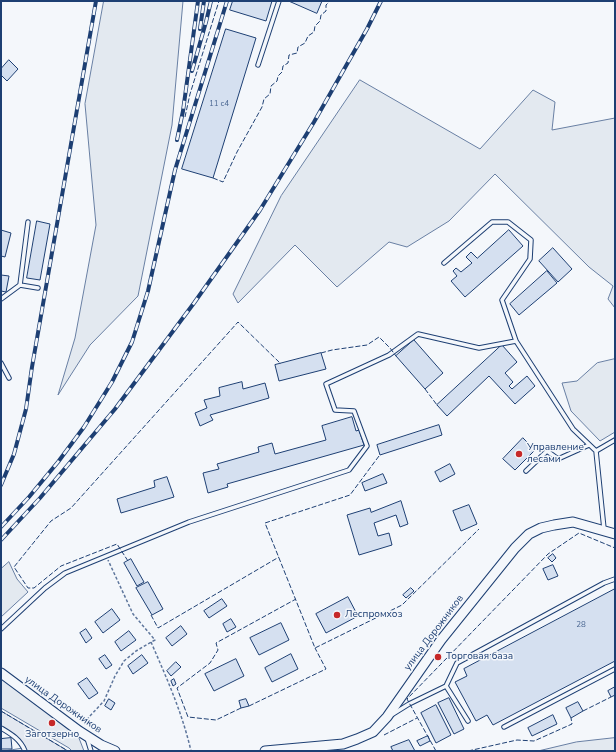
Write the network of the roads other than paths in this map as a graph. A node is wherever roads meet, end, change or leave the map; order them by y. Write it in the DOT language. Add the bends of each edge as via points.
graph roads {
  1 [pos="280,1"];
  2 [pos="258,65"];
  3 [pos="28,222"];
  4 [pos="444,263"];
  5 [pos="20,285"];
  6 [pos="38,288"];
  7 [pos="1,299"];
  8 [pos="516,341"];
  9 [pos="1,363"];
  10 [pos="9,378"];
  11 [pos="615,440"];
  12 [pos="589,445"];
  13 [pos="596,451"];
  14 [pos="526,471"];
  15 [pos="604,530"];
  16 [pos="615,534"];
  17 [pos="615,579"];
  18 [pos="1,629"];
  19 [pos="615,669"];
  20 [pos="1,673"];
  21 [pos="446,686"];
  22 [pos="387,717"];
  23 [pos="468,721"];
  24 [pos="504,727"];
  25 [pos="1,728"];
  26 [pos="83,733"];
  27 [pos="25,751"];
  28 [pos="91,751"];
  29 [pos="115,751"];
  30 [pos="266,751"];
  1 -- 2 [label="lane"];
  3 -- 5 [label="lane"];
  4 -- 8 [label="lane" via="492,222 508,222 531,240 530,259 502,300"];
  5 -- 6 [label="lane"];
  5 -- 7 [label="lane"];
  8 -- 12 [label="lane" via="573,429"];
  8 -- 18 [label="lane" via="479,348 418,334 390,355 326,384 335,410 354,411 367,446 349,470 189,522 64,573"];
  9 -- 10 [label="lane"];
  11 -- 13 [label="lane"];
  12 -- 13 [label="lane"];
  12 -- 14 [label="lane" via="558,459 547,451"];
  13 -- 15 [label="lane"];
  15 -- 16 [label="street, улица Дорожников"];
  15 -- 22 [label="street, улица Дорожников" via="573,522 541,528 529,534 441,640"];
  17 -- 21 [label="lane" via="457,664"];
  19 -- 24 [label="lane"];
  20 -- 26 [label="street, улица Дорожников"];
  21 -- 22 [label="lane"];
  21 -- 23 [label="lane"];
  22 -- 30 [label="street, улица Дорожников" via="373,732 343,744"];
  25 -- 27 [label="lane" via="14,735"];
  26 -- 28 [label="lane"];
  26 -- 29 [label="street, улица Дорожников"];
}
